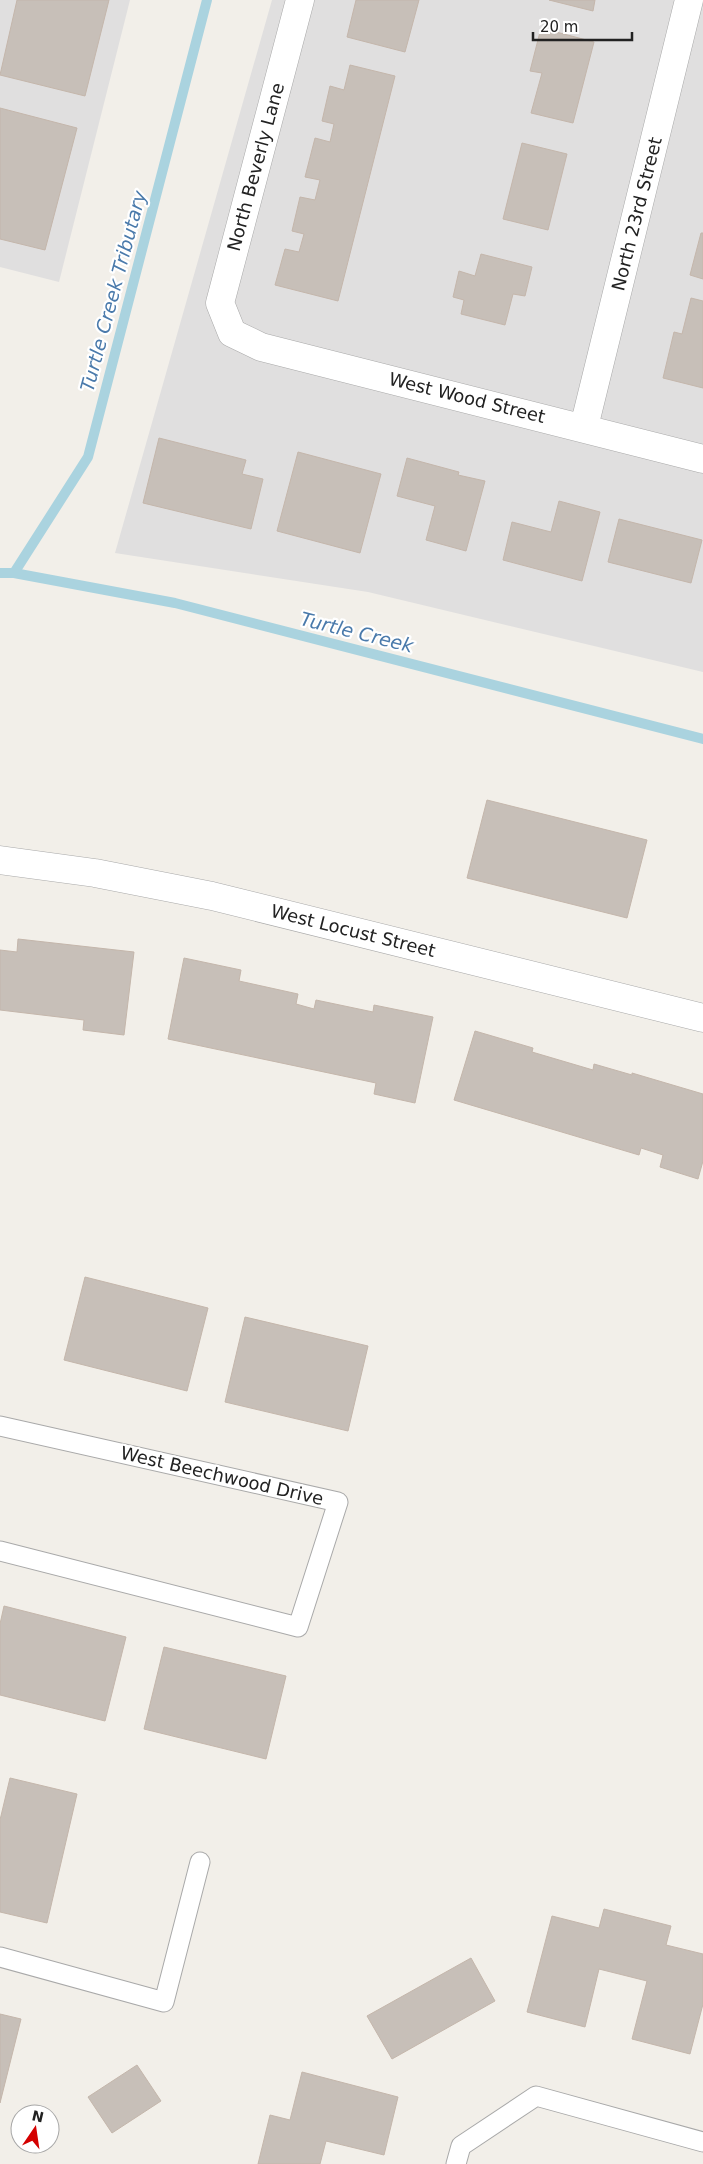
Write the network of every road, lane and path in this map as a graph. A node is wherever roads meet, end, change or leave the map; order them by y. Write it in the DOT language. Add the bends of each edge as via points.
graph roads {
  1 [pos="300,0"];
  2 [pos="689,0"];
  3 [pos="232,333"];
  4 [pos="584,427"];
  5 [pos="703,459"];
  6 [pos="0,860"];
  7 [pos="703,1018"];
  8 [pos="0,1426"];
  9 [pos="0,1551"];
  10 [pos="200,1862"];
  11 [pos="0,1957"];
  12 [pos="703,2142"];
  13 [pos="456,2164"];
  1 -- 3 [label="street, North Beverly Lane" via="220,303"];
  2 -- 4 [label="street, North 23rd Street"];
  3 -- 4 [label="street, West Wood Street" via="261,347"];
  4 -- 5 [label="street, West Wood Street"];
  6 -- 7 [label="street, West Locust Street" via="95,873 212,896"];
  8 -- 9 [label="lane, West Beechwood Drive" via="338,1502 298,1626"];
  10 -- 11 [label="lane" via="164,2002"];
  12 -- 13 [label="lane" via="536,2096 461,2146"];
}
